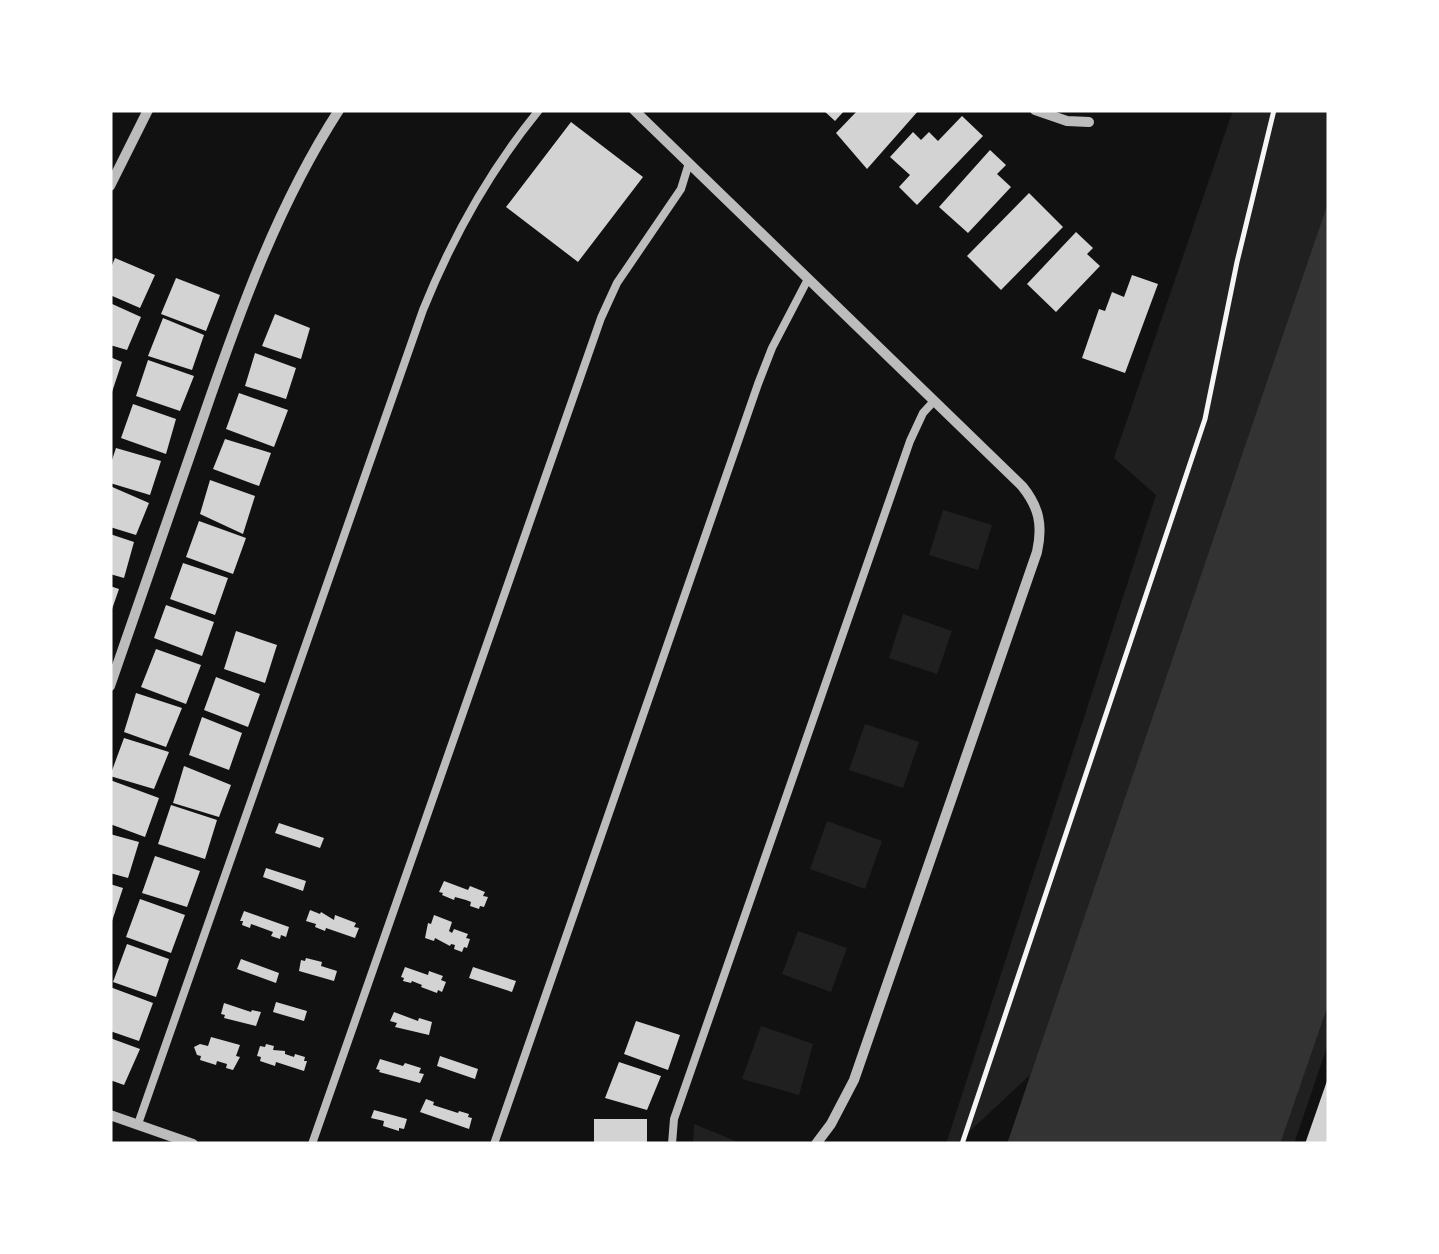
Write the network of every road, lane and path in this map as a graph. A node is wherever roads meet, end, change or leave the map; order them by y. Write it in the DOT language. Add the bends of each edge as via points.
graph roads {
  1 [pos="148,110"];
  2 [pos="339,110"];
  3 [pos="540,110"];
  4 [pos="634,110"];
  5 [pos="1036,110"];
  6 [pos="1274,110"];
  7 [pos="1089,122"];
  8 [pos="689,163"];
  9 [pos="110,186"];
  10 [pos="808,279"];
  11 [pos="934,401"];
  12 [pos="110,686"];
  13 [pos="110,1115"];
  14 [pos="138,1124"];
  15 [pos="193,1144"];
  16 [pos="312,1144"];
  17 [pos="494,1144"];
  18 [pos="672,1144"];
  19 [pos="816,1144"];
  20 [pos="962,1144"];
  1 -- 9 [label="street"];
  2 -- 12 [label="street" via="256,271"];
  3 -- 14 [label="lane" via="476,200 422,310"];
  4 -- 8 [label="street"];
  5 -- 7 [label="street"];
  6 -- 20 [label="path" via="1205,420"];
  8 -- 10 [label="street"];
  8 -- 16 [label="lane" via="673,203 600,318"];
  10 -- 11 [label="street"];
  10 -- 17 [label="lane" via="758,384"];
  11 -- 18 [label="lane" via="910,440 674,1119"];
  11 -- 19 [label="street" via="1022,486 1039,515 1041,534 854,1080"];
  13 -- 14 [label="street"];
  14 -- 15 [label="street"];
}
